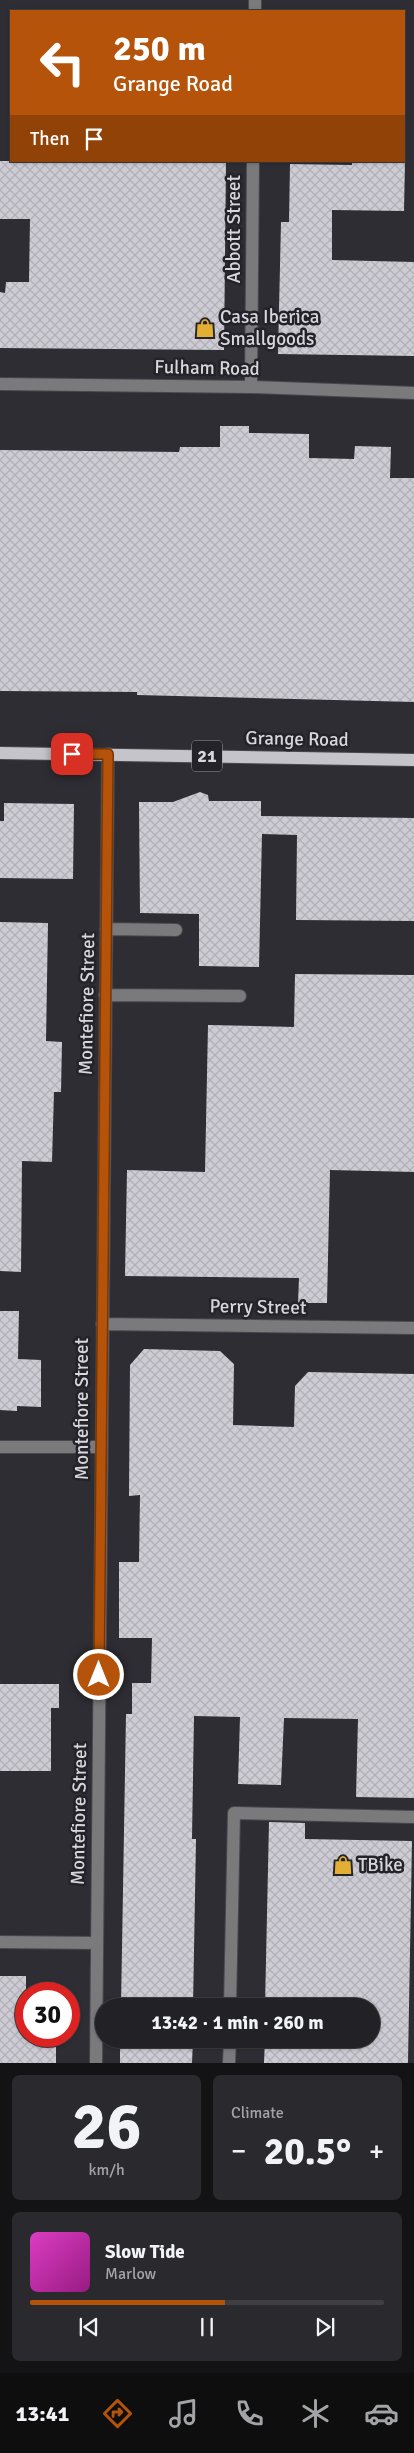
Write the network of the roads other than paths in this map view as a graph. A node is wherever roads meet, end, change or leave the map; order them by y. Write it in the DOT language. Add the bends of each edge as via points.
graph roads {
  1 [pos="253,162"];
  2 [pos="0,384"];
  3 [pos="251,387"];
  4 [pos="414,393"];
  5 [pos="0,752"];
  6 [pos="108,754"];
  7 [pos="414,760"];
  8 [pos="106,929"];
  9 [pos="176,930"];
  10 [pos="105,995"];
  11 [pos="240,996"];
  12 [pos="102,1324"];
  13 [pos="414,1328"];
  14 [pos="0,1447"];
  15 [pos="101,1447"];
  16 [pos="414,1817"];
  17 [pos="0,1942"];
  18 [pos="96,1943"];
  19 [pos="230,1998"];
  20 [pos="230,2048"];
  21 [pos="96,2063"];
  22 [pos="229,2063"];
  1 -- 3 [label="street, Abbott Street"];
  2 -- 3 [label="street, Fulham Road"];
  3 -- 4 [label="street, Fulham Road"];
  5 -- 6 [label="main road, Grange Road / 21"];
  6 -- 7 [label="main road, Grange Road / 21"];
  6 -- 8 [label="street, Montefiore Street"];
  8 -- 9 [label="street"];
  8 -- 10 [label="street, Montefiore Street"];
  10 -- 11 [label="street"];
  10 -- 12 [label="street, Montefiore Street"];
  12 -- 13 [label="street, Perry Street"];
  12 -- 15 [label="street, Montefiore Street"];
  14 -- 15 [label="street"];
  15 -- 18 [label="street, Montefiore Street"];
  16 -- 19 [label="street" via="234,1813"];
  17 -- 18 [label="street"];
  18 -- 21 [label="street, Montefiore Street"];
  20 -- 22 [label="street"];
}
